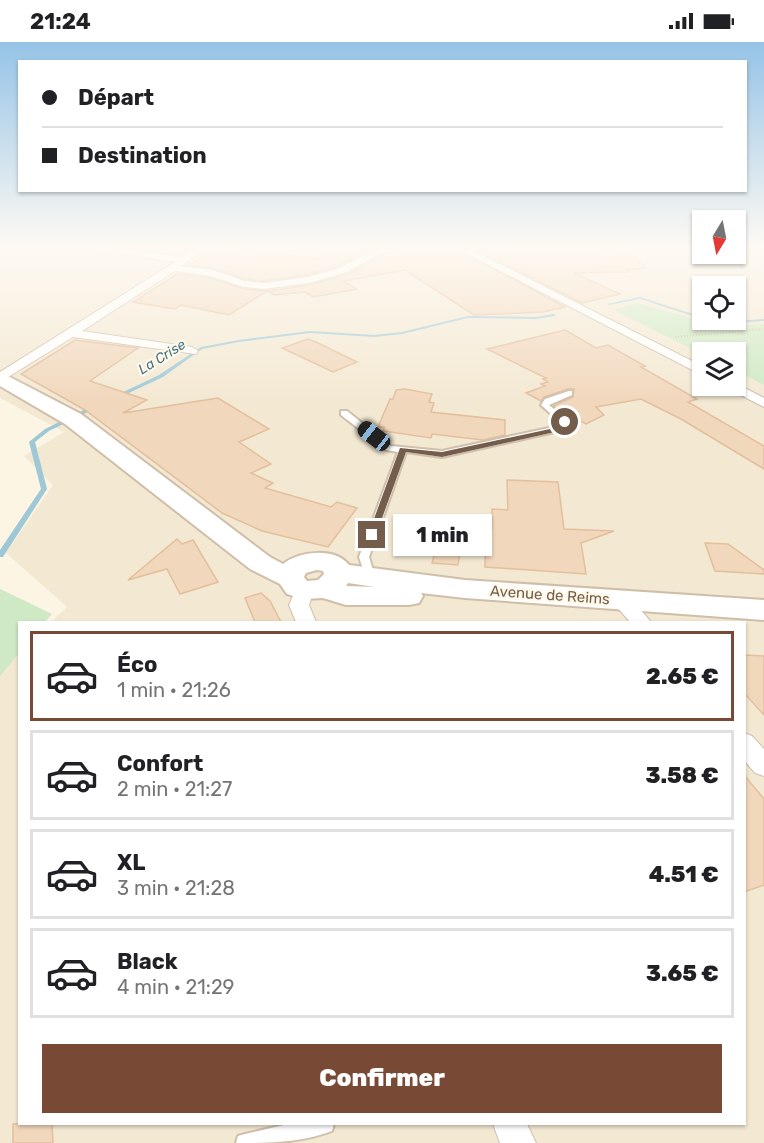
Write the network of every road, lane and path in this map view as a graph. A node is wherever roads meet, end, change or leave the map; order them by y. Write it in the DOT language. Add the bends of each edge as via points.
graph roads {
  1 [pos="123,299"];
  2 [pos="563,299"];
  3 [pos="764,329"];
  4 [pos="70,333"];
  5 [pos="647,342"];
  6 [pos="192,351"];
  7 [pos="692,366"];
  8 [pos="0,378"];
  9 [pos="569,393"];
  10 [pos="746,394"];
  11 [pos="764,403"];
  12 [pos="344,413"];
  13 [pos="403,450"];
  14 [pos="370,577"];
  15 [pos="311,579"];
  16 [pos="465,589"];
  17 [pos="621,600"];
  18 [pos="764,609"];
  19 [pos="306,621"];
  20 [pos="640,621"];
  21 [pos="746,745"];
  22 [pos="764,766"];
  23 [pos="321,1125"];
  24 [pos="510,1125"];
  25 [pos="244,1143"];
  26 [pos="518,1143"];
  1 -- 4 [label="street"];
  2 -- 5 [label="street"];
  3 -- 5 [label="path"];
  4 -- 6 [label="street"];
  4 -- 8 [label="street"];
  5 -- 7 [label="street"];
  8 -- 15 [label="main road, Avenue de Reims" via="69,416 260,563"];
  9 -- 13 [label="lane" via="545,405 565,422 552,430 442,454"];
  10 -- 11 [label="street"];
  12 -- 13 [label="lane" via="389,448"];
  13 -- 14 [label="lane" via="364,557"];
  14 -- 15 [label="main road, Avenue de Reims"];
  14 -- 16 [label="main road, Avenue de Reims"];
  15 -- 16 [label="main road" via="346,596 405,596"];
  15 -- 19 [label="street" via="299,605"];
  16 -- 17 [label="main road, Avenue de Reims"];
  17 -- 18 [label="main road, Avenue de Reims"];
  17 -- 20 [label="street"];
  21 -- 22 [label="street"];
  23 -- 25 [label="lane"];
  24 -- 26 [label="street"];
}
